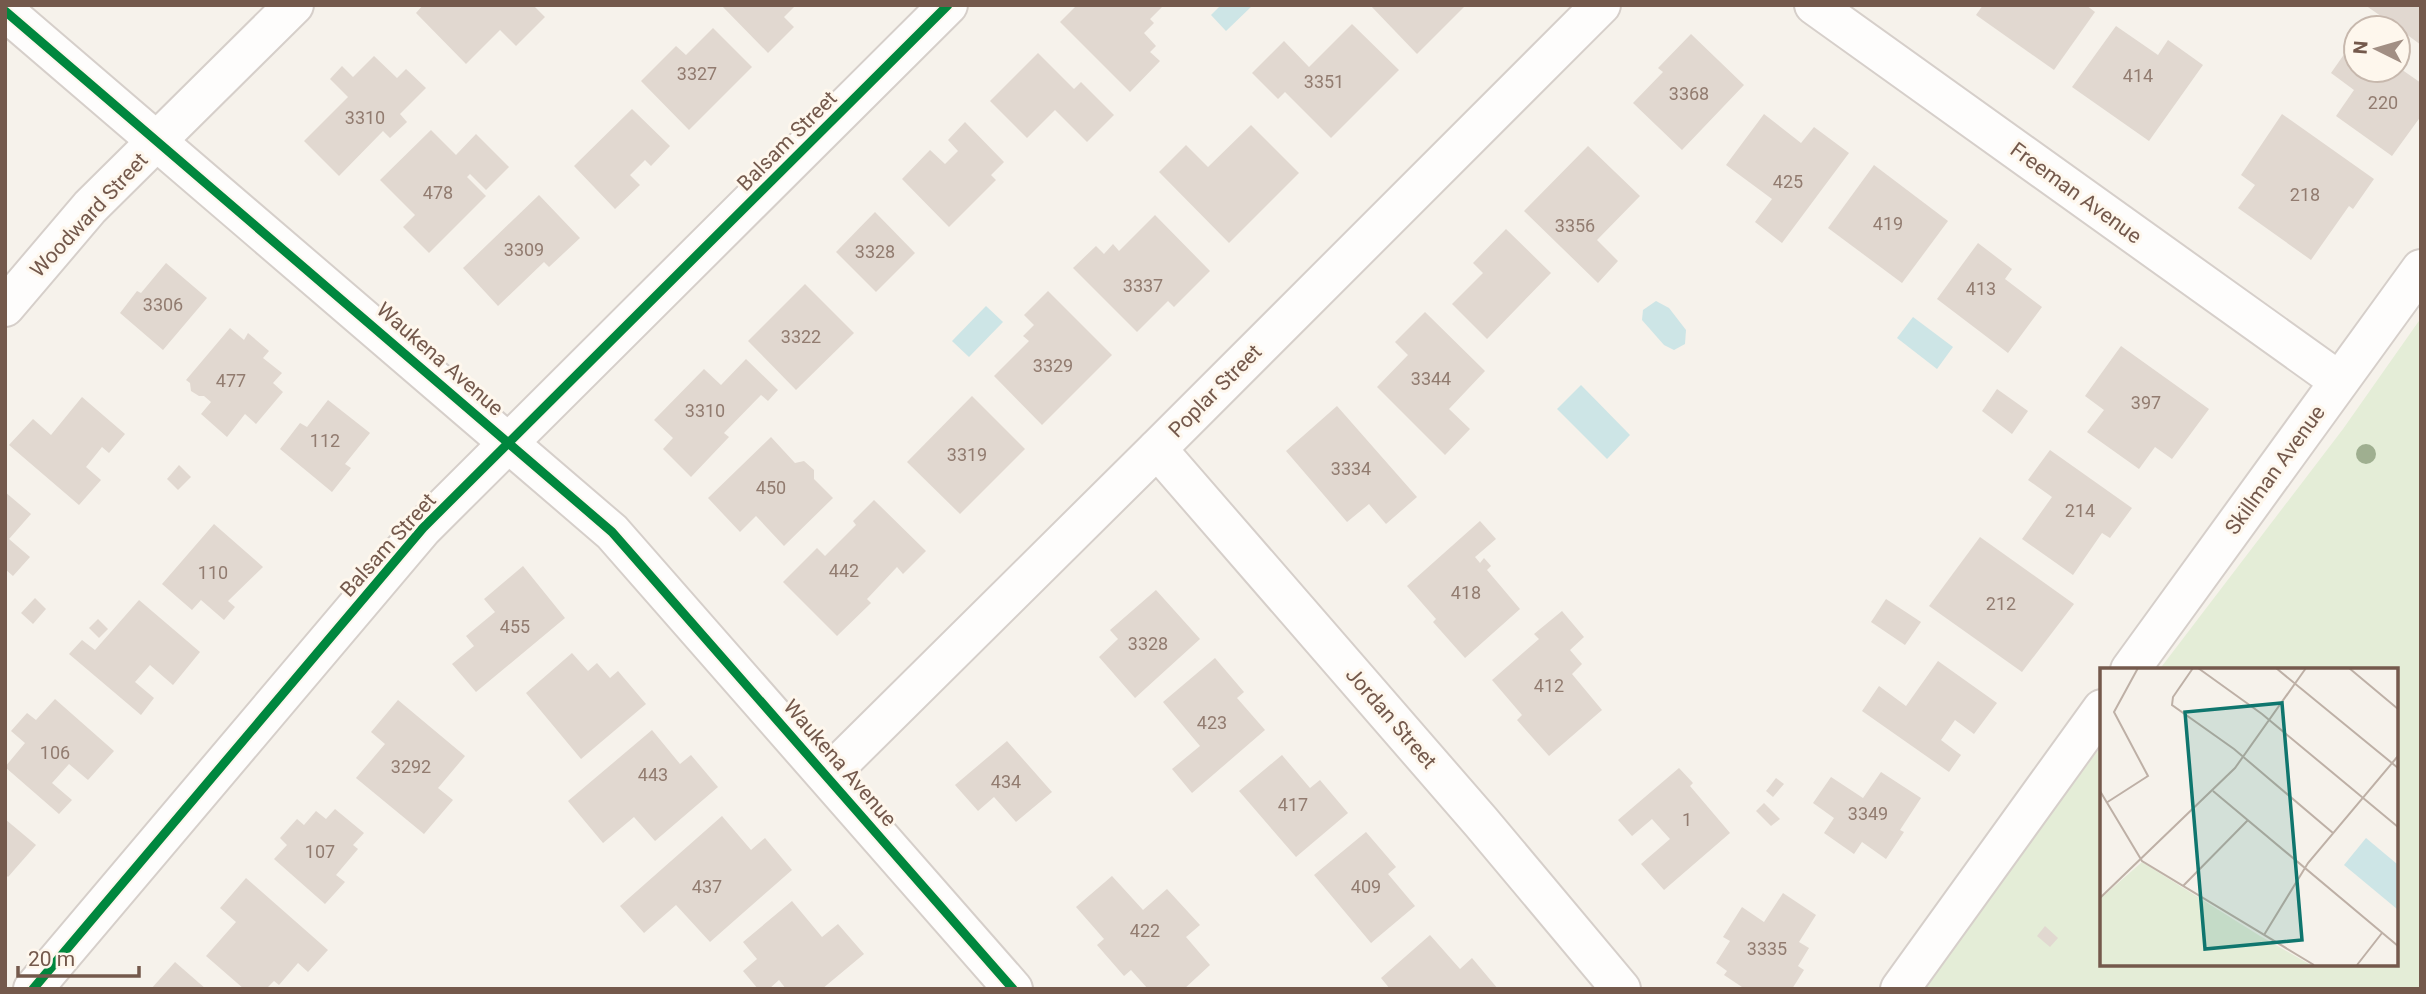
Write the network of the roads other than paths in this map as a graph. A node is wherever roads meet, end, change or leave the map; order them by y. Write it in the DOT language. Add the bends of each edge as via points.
graph roads {
  1 [pos="294,5"];
  2 [pos="948,5"];
  3 [pos="1601,5"];
  4 [pos="1814,5"];
  5 [pos="5,10"];
  6 [pos="158,141"];
  7 [pos="2421,269"];
  8 [pos="5,307"];
  9 [pos="2339,381"];
  10 [pos="510,442"];
  11 [pos="1157,449"];
  12 [pos="2131,668"];
  13 [pos="2100,712"];
  14 [pos="828,775"];
  15 [pos="33,989"];
  16 [pos="1013,989"];
  17 [pos="1620,989"];
  18 [pos="1900,989"];
  1 -- 6 [label="street, Woodward Street"];
  2 -- 10 [label="street, Balsam Street"];
  3 -- 11 [label="street, Poplar Street"];
  4 -- 9 [label="street, Freeman Avenue"];
  5 -- 6 [label="street, Waukena Avenue"];
  6 -- 8 [label="street, Woodward Street" via="90,207"];
  6 -- 10 [label="street, Waukena Avenue"];
  7 -- 9 [label="street, Skillman Avenue"];
  9 -- 12 [label="street, Skillman Avenue"];
  10 -- 14 [label="street, Waukena Avenue" via="612,532"];
  10 -- 15 [label="street, Balsam Street" via="423,527"];
  11 -- 14 [label="street, Poplar Street"];
  11 -- 17 [label="street, Jordan Street" via="1482,822"];
  13 -- 18 [label="street"];
  14 -- 16 [label="street, Waukena Avenue"];
}
